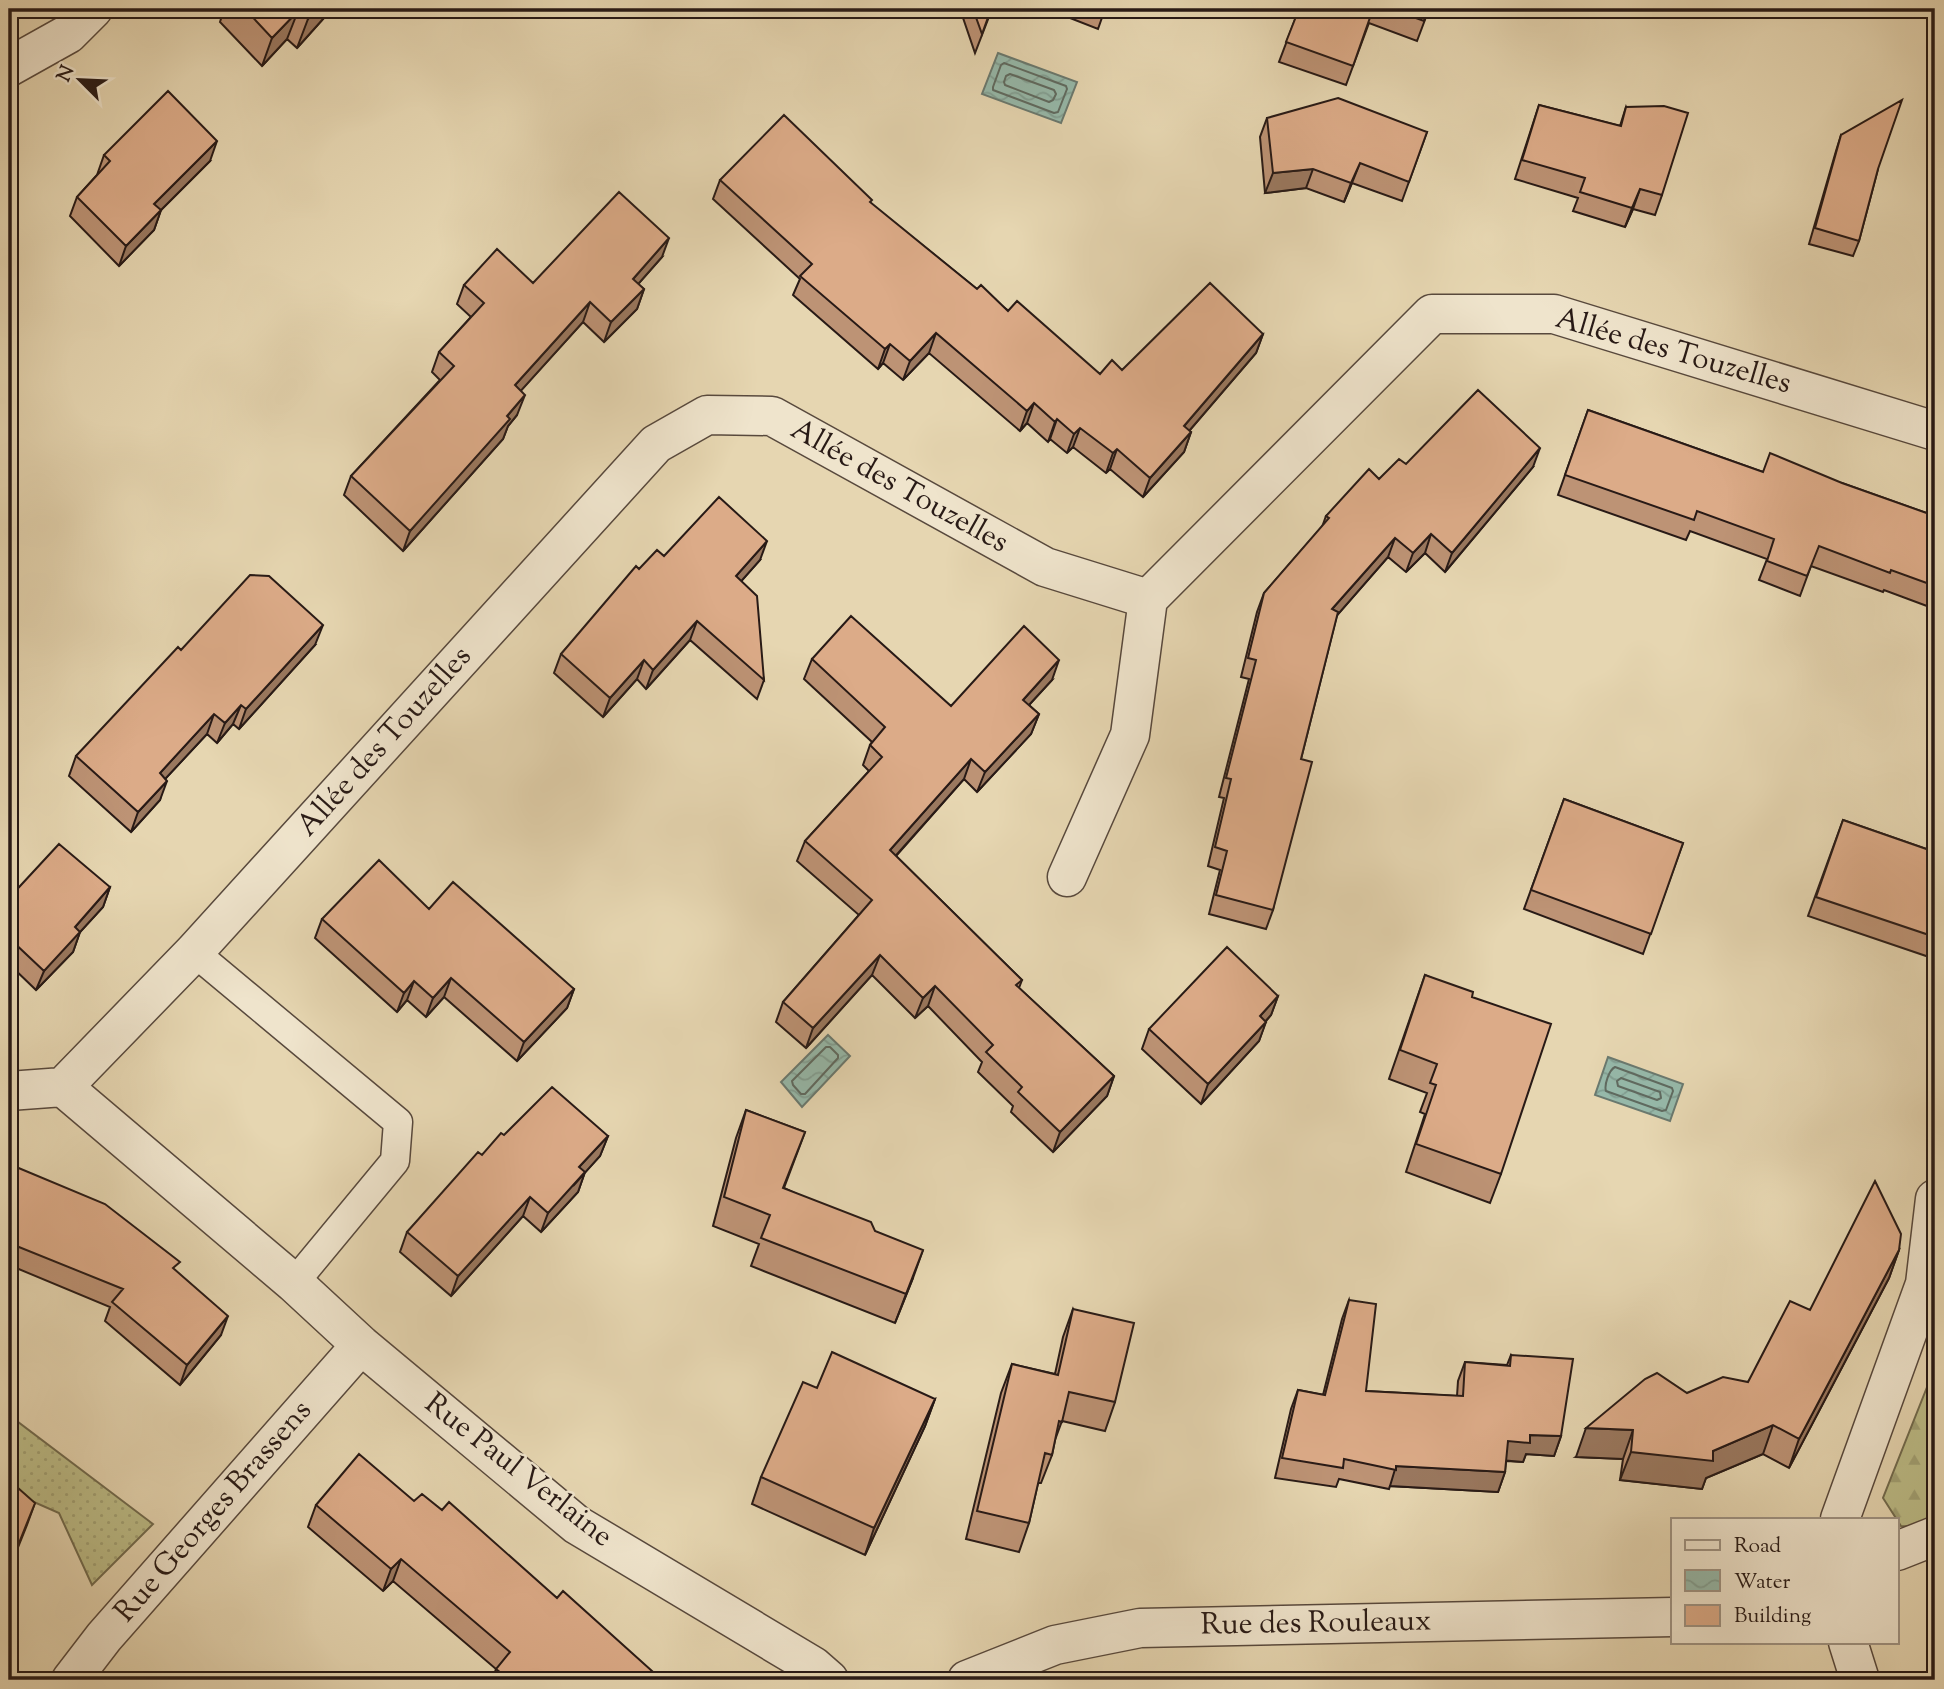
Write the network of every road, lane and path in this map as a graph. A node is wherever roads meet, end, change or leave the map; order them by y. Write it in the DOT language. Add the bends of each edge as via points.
graph roads {
  1 [pos="93,9"];
  2 [pos="9,67"];
  3 [pos="1935,431"];
  4 [pos="1147,599"];
  5 [pos="1067,877"];
  6 [pos="194,952"];
  7 [pos="63,1087"];
  8 [pos="9,1091"];
  9 [pos="1935,1199"];
  10 [pos="294,1283"];
  11 [pos="361,1345"];
  12 [pos="1840,1518"];
  13 [pos="1935,1536"];
  14 [pos="1898,1551"];
  15 [pos="1671,1617"];
  16 [pos="1849,1644"];
  17 [pos="71,1680"];
  18 [pos="830,1680"];
  19 [pos="967,1680"];
  20 [pos="1860,1680"];
  1 -- 2 [label="street" via="68,34"];
  3 -- 4 [label="street, Allée des Touzelles" via="1554,314 1432,314"];
  4 -- 5 [label="street" via="1130,735"];
  4 -- 6 [label="street, Allée des Touzelles" via="1045,566 772,416 707,415 656,444"];
  6 -- 7 [label="street, Allée des Touzelles"];
  6 -- 10 [label="lane" via="398,1122 395,1161"];
  7 -- 8 [label="street"];
  7 -- 10 [label="street, Rue Paul Verlaine"];
  9 -- 12 [label="street" via="1925,1284"];
  10 -- 11 [label="street, Rue Paul Verlaine"];
  11 -- 17 [label="street, Rue Georges Brassens"];
  11 -- 18 [label="street, Rue Paul Verlaine" via="577,1525"];
  13 -- 14 [label="street"];
  15 -- 19 [label="street, Rue des Rouleaux" via="1140,1628 1055,1645"];
  16 -- 20 [label="street"];
}
